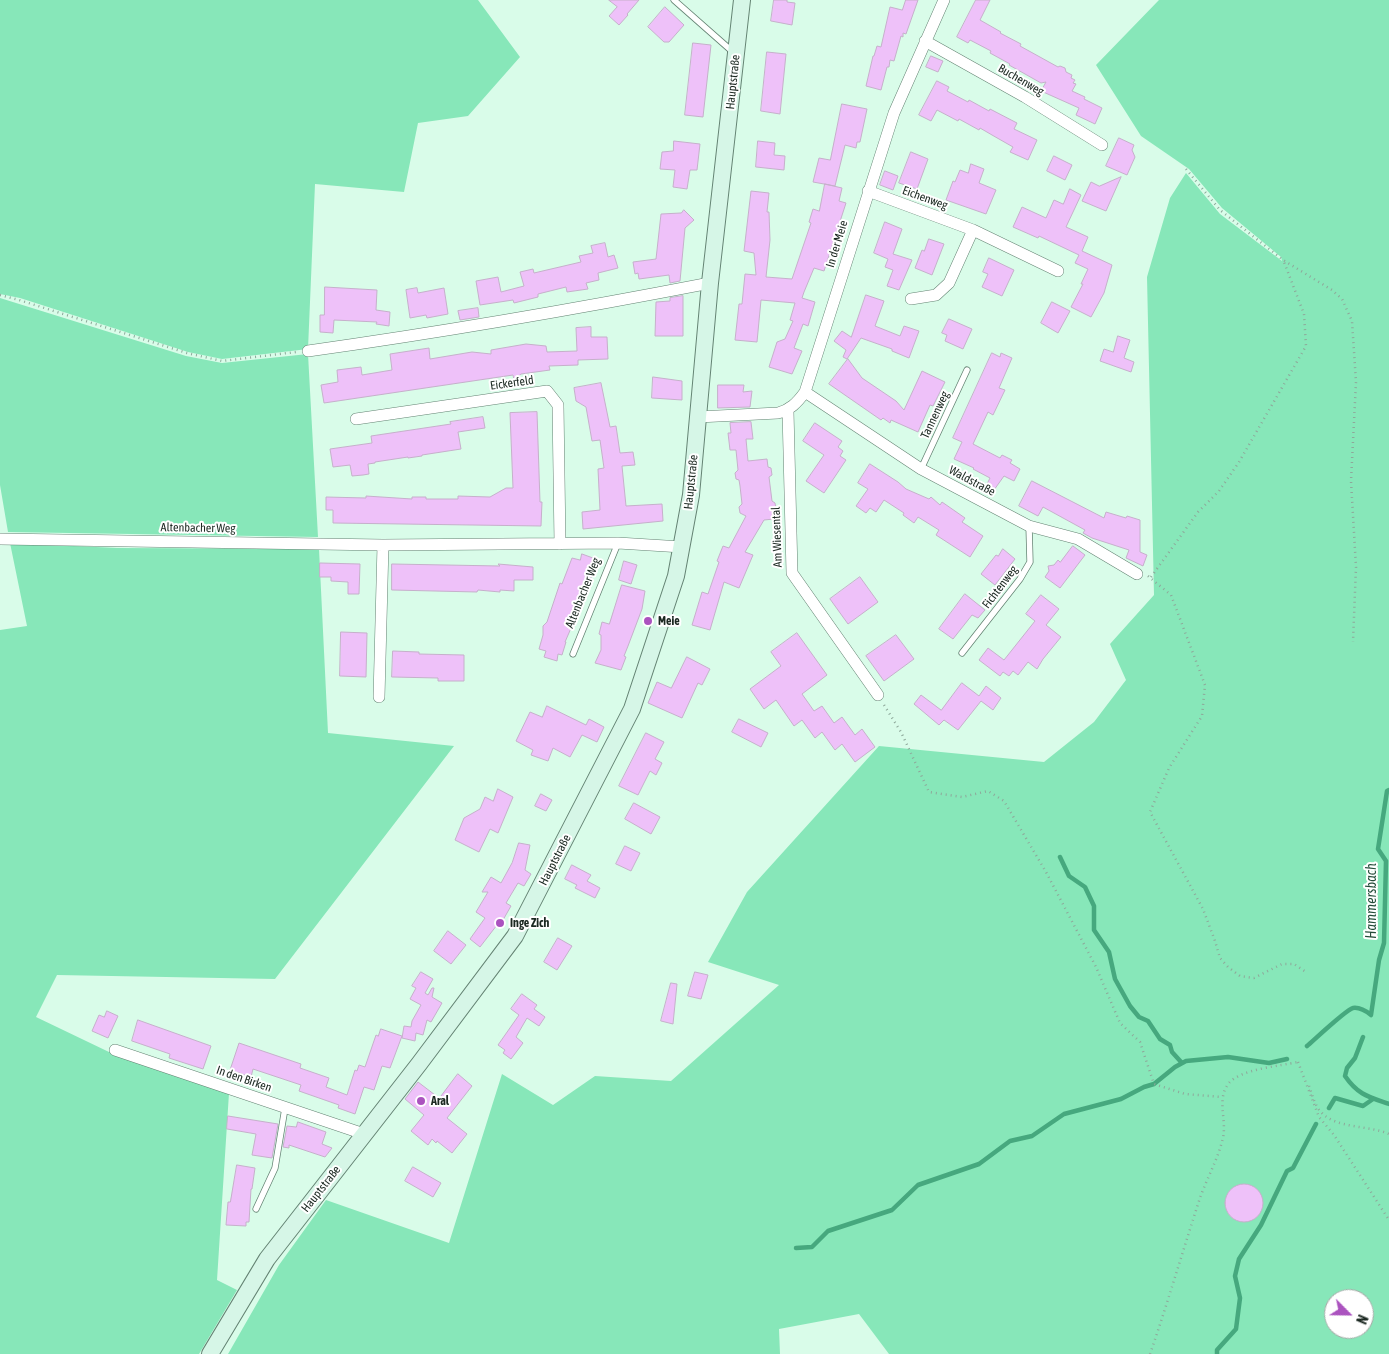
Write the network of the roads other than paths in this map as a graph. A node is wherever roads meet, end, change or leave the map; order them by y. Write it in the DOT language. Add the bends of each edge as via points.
graph roads {
  1 [pos="674,0"];
  2 [pos="742,0"];
  3 [pos="944,0"];
  4 [pos="925,41"];
  5 [pos="736,55"];
  6 [pos="1102,146"];
  7 [pos="868,191"];
  8 [pos="973,230"];
  9 [pos="1058,270"];
  10 [pos="710,283"];
  11 [pos="911,299"];
  12 [pos="308,351"];
  13 [pos="967,370"];
  14 [pos="804,392"];
  15 [pos="788,411"];
  16 [pos="698,418"];
  17 [pos="356,419"];
  18 [pos="921,469"];
  19 [pos="1029,526"];
  20 [pos="0,539"];
  21 [pos="618,543"];
  22 [pos="560,544"];
  23 [pos="383,545"];
  24 [pos="682,547"];
  25 [pos="1137,574"];
  26 [pos="962,653"];
  27 [pos="573,654"];
  28 [pos="878,695"];
  29 [pos="379,697"];
  30 [pos="115,1050"];
  31 [pos="285,1108"];
  32 [pos="364,1134"];
  33 [pos="256,1209"];
  34 [pos="210,1354"];
  1 -- 5 [label="lane"];
  2 -- 5 [label="main road, Hauptstraße"];
  3 -- 4 [label="street, In der Meie"];
  4 -- 6 [label="street, Buchenweg" via="1025,97"];
  4 -- 7 [label="street, In der Meie" via="894,113"];
  5 -- 10 [label="main road, Hauptstraße"];
  7 -- 8 [label="street, Eichenweg"];
  7 -- 14 [label="street, In der Meie"];
  8 -- 9 [label="street, Eichenweg"];
  8 -- 11 [label="street" via="949,282 936,295"];
  10 -- 12 [label="street" via="542,315"];
  10 -- 16 [label="main road, Hauptstraße"];
  13 -- 18 [label="lane, Tannenweg"];
  14 -- 15 [label="street, In der Meie"];
  14 -- 18 [label="street, Waldstraße"];
  15 -- 16 [label="street"];
  15 -- 28 [label="street, Am Wiesental" via="792,573"];
  16 -- 24 [label="main road, Hauptstraße" via="691,495"];
  17 -- 22 [label="street, Eickerfeld" via="547,391 558,405"];
  18 -- 19 [label="street, Waldstraße"];
  19 -- 25 [label="street, Waldstraße" via="1078,538"];
  19 -- 26 [label="lane, Fichtenweg" via="1030,562"];
  20 -- 23 [label="street, Altenbacher Weg"];
  21 -- 22 [label="street, Altenbacher Weg"];
  21 -- 24 [label="street, Altenbacher Weg"];
  21 -- 27 [label="lane, Altenbacher Weg"];
  22 -- 23 [label="street, Altenbacher Weg"];
  23 -- 29 [label="street"];
  24 -- 32 [label="main road, Hauptstraße" via="676,576 632,709 515,936"];
  30 -- 31 [label="street, In den Birken"];
  31 -- 32 [label="street, In den Birken"];
  31 -- 33 [label="lane" via="276,1168"];
  32 -- 34 [label="main road, Hauptstraße" via="267,1259"];
}
